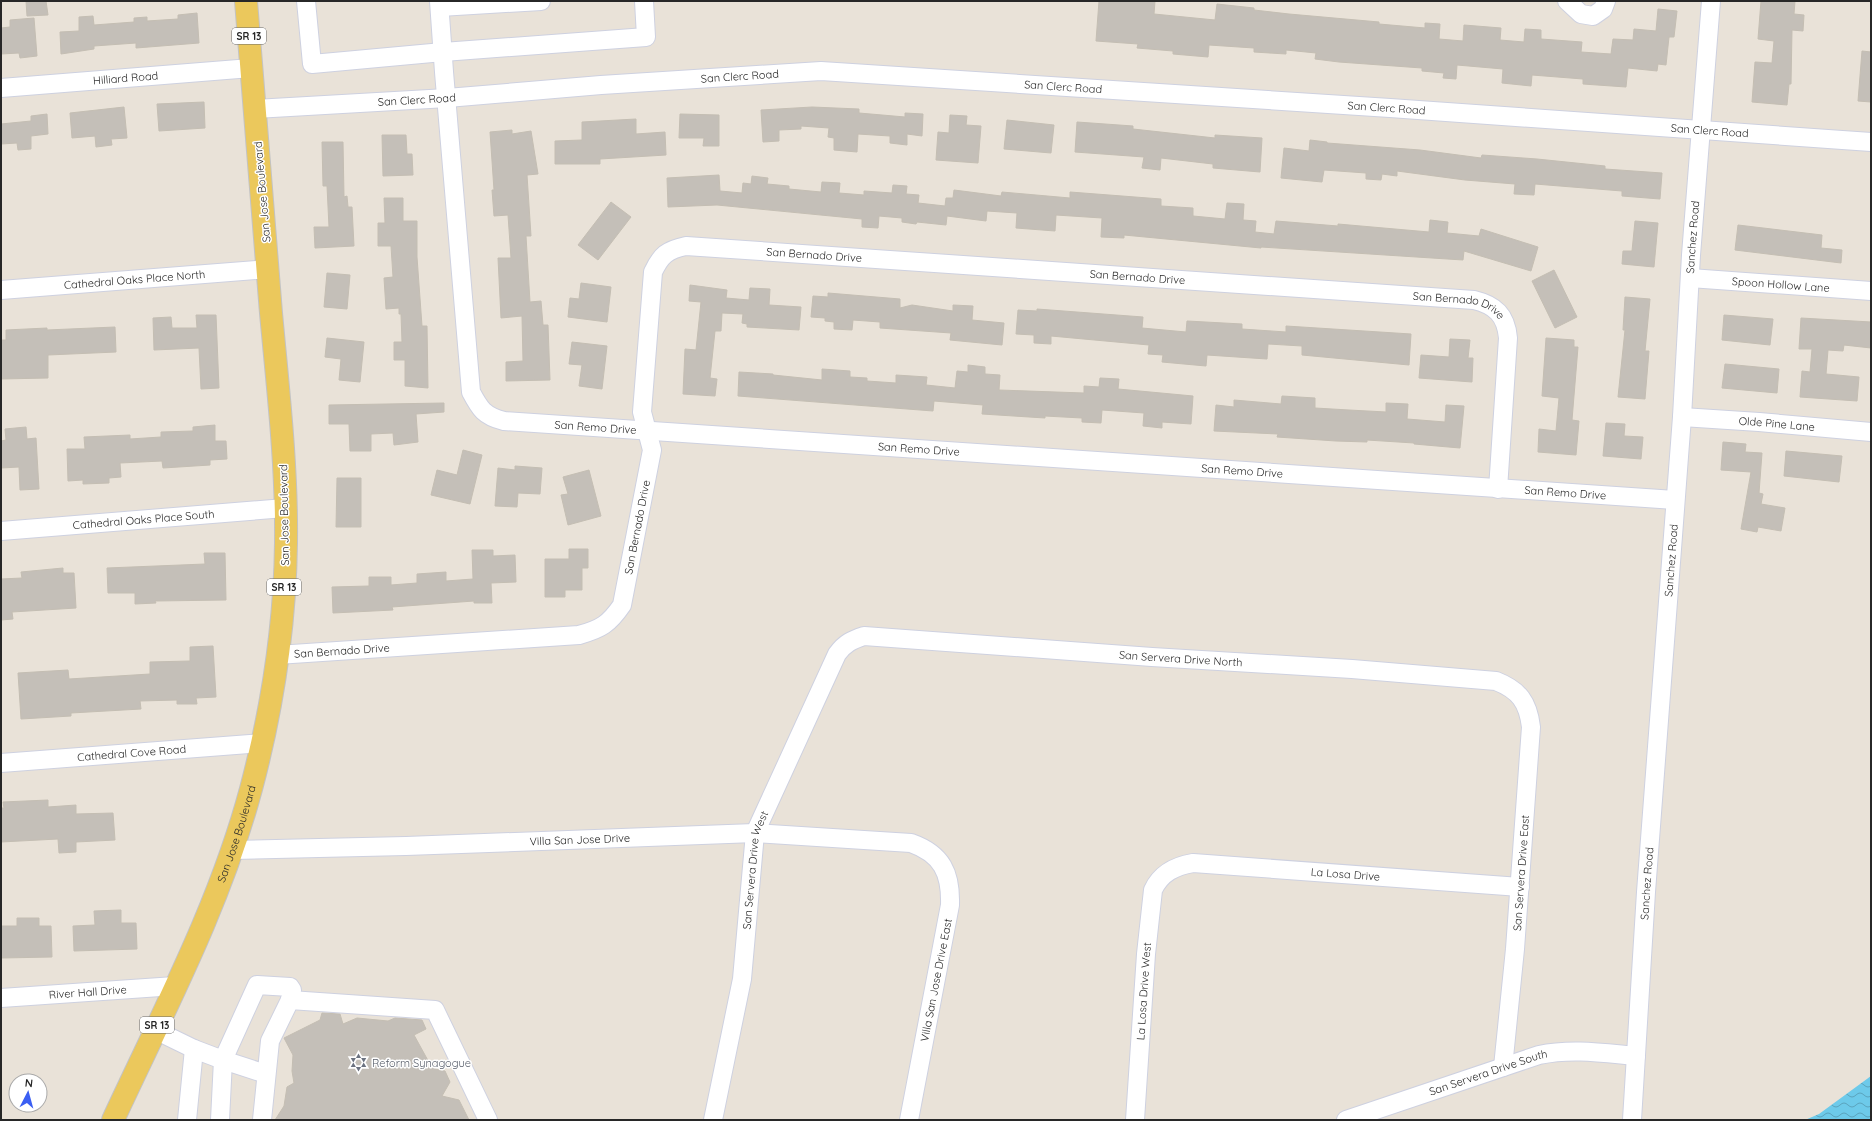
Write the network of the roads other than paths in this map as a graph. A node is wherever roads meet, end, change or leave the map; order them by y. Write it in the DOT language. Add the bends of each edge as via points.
graph roads {
  1 [pos="246,1"];
  2 [pos="306,1"];
  3 [pos="541,1"];
  4 [pos="644,1"];
  5 [pos="1567,1"];
  6 [pos="1606,1"];
  7 [pos="1711,1"];
  8 [pos="439,4"];
  9 [pos="443,52"];
  10 [pos="251,68"];
  11 [pos="1,88"];
  12 [pos="447,98"];
  13 [pos="255,109"];
  14 [pos="1702,131"];
  15 [pos="1871,142"];
  16 [pos="268,269"];
  17 [pos="1690,278"];
  18 [pos="1,290"];
  19 [pos="1871,291"];
  20 [pos="1682,417"];
  21 [pos="648,430"];
  22 [pos="1871,432"];
  23 [pos="1498,489"];
  24 [pos="1675,500"];
  25 [pos="285,508"];
  26 [pos="1,531"];
  27 [pos="851,640"];
  28 [pos="277,655"];
  29 [pos="1509,686"];
  30 [pos="262,743"];
  31 [pos="1,763"];
  32 [pos="755,833"];
  33 [pos="926,848"];
  34 [pos="232,850"];
  35 [pos="1171,869"];
  36 [pos="1520,887"];
  37 [pos="175,986"];
  38 [pos="1,998"];
  39 [pos="290,1000"];
  40 [pos="155,1030"];
  41 [pos="194,1049"];
  42 [pos="1636,1056"];
  43 [pos="223,1060"];
  44 [pos="1503,1067"];
  45 [pos="266,1074"];
  46 [pos="113,1120"];
  47 [pos="187,1120"];
  48 [pos="220,1120"];
  49 [pos="262,1120"];
  50 [pos="488,1120"];
  51 [pos="713,1120"];
  52 [pos="909,1120"];
  53 [pos="1135,1120"];
  54 [pos="1346,1120"];
  55 [pos="1632,1120"];
  1 -- 10 [label="main road, San Jose Boulevard / SR 13"];
  2 -- 9 [label="street" via="312,64"];
  3 -- 8 [label="street"];
  4 -- 9 [label="street" via="646,36"];
  5 -- 6 [label="street" via="1581,14 1592,16 1603,9"];
  7 -- 14 [label="street, Sanchez Road"];
  8 -- 9 [label="street, San Remo Drive"];
  9 -- 12 [label="street, San Remo Drive"];
  10 -- 11 [label="street, Hilliard Road"];
  10 -- 13 [label="main road, San Jose Boulevard / SR 13"];
  12 -- 13 [label="street, San Clerc Road"];
  12 -- 14 [label="street, San Clerc Road" via="821,71"];
  12 -- 21 [label="street, San Remo Drive" via="471,392 478,406 490,417 504,421"];
  13 -- 16 [label="main road, San Jose Boulevard / SR 13"];
  14 -- 15 [label="street, San Clerc Road"];
  14 -- 17 [label="street, Sanchez Road"];
  16 -- 18 [label="street, Cathedral Oaks Place North"];
  16 -- 25 [label="main road, San Jose Boulevard / SR 13"];
  17 -- 19 [label="street, Spoon Hollow Lane"];
  17 -- 20 [label="street, Sanchez Road"];
  20 -- 22 [label="street, Olde Pine Lane"];
  20 -- 24 [label="street, Sanchez Road"];
  21 -- 23 [label="street, San Remo Drive"];
  21 -- 23 [label="street, San Bernado Drive" via="642,412 653,272 659,259 671,249 686,246 1474,300 1488,303 1499,312 1507,325"];
  21 -- 28 [label="street, San Bernado Drive" via="652,450 622,605 612,619 598,630 579,635"];
  23 -- 24 [label="street, San Remo Drive"];
  24 -- 42 [label="street, Sanchez Road"];
  25 -- 26 [label="street, Cathedral Oaks Place South"];
  25 -- 28 [label="main road, San Jose Boulevard / SR 13" via="284,599"];
  27 -- 29 [label="street, San Servera Drive North" via="864,636 1352,669 1496,681"];
  27 -- 32 [label="street, San Servera Drive West" via="837,654"];
  28 -- 30 [label="main road, San Jose Boulevard / SR 13"];
  29 -- 36 [label="street, San Servera Drive East" via="1524,700 1531,727"];
  30 -- 31 [label="street, Cathedral Cove Road"];
  30 -- 34 [label="main road, San Jose Boulevard / SR 13" via="251,791"];
  32 -- 33 [label="street, Villa San Jose Drive" via="911,843"];
  32 -- 34 [label="street, Villa San Jose Drive"];
  32 -- 51 [label="street, San Servera Drive West" via="742,979"];
  33 -- 52 [label="street, Villa San Jose Drive East" via="943,865 950,883 950,905"];
  34 -- 37 [label="main road, San Jose Boulevard / SR 13" via="211,908"];
  35 -- 36 [label="street, La Losa Drive" via="1193,863"];
  35 -- 53 [label="street, La Losa Drive West" via="1157,882 1153,890"];
  36 -- 44 [label="street, San Servera Drive East"];
  37 -- 38 [label="street, River Hall Drive"];
  37 -- 40 [label="main road, San Jose Boulevard / SR 13"];
  39 -- 43 [label="street" via="290,987 257,985"];
  39 -- 45 [label="street" via="270,1041"];
  39 -- 50 [label="street" via="435,1010"];
  40 -- 41 [label="street"];
  40 -- 46 [label="main road, San Jose Boulevard / SR 13"];
  41 -- 43 [label="street"];
  41 -- 47 [label="street"];
  42 -- 44 [label="street, San Servera Drive South" via="1578,1050 1539,1055"];
  42 -- 55 [label="street, Sanchez Road"];
  43 -- 45 [label="street"];
  43 -- 48 [label="street"];
  44 -- 54 [label="street, San Servera Drive South"];
  45 -- 49 [label="street"];
}
